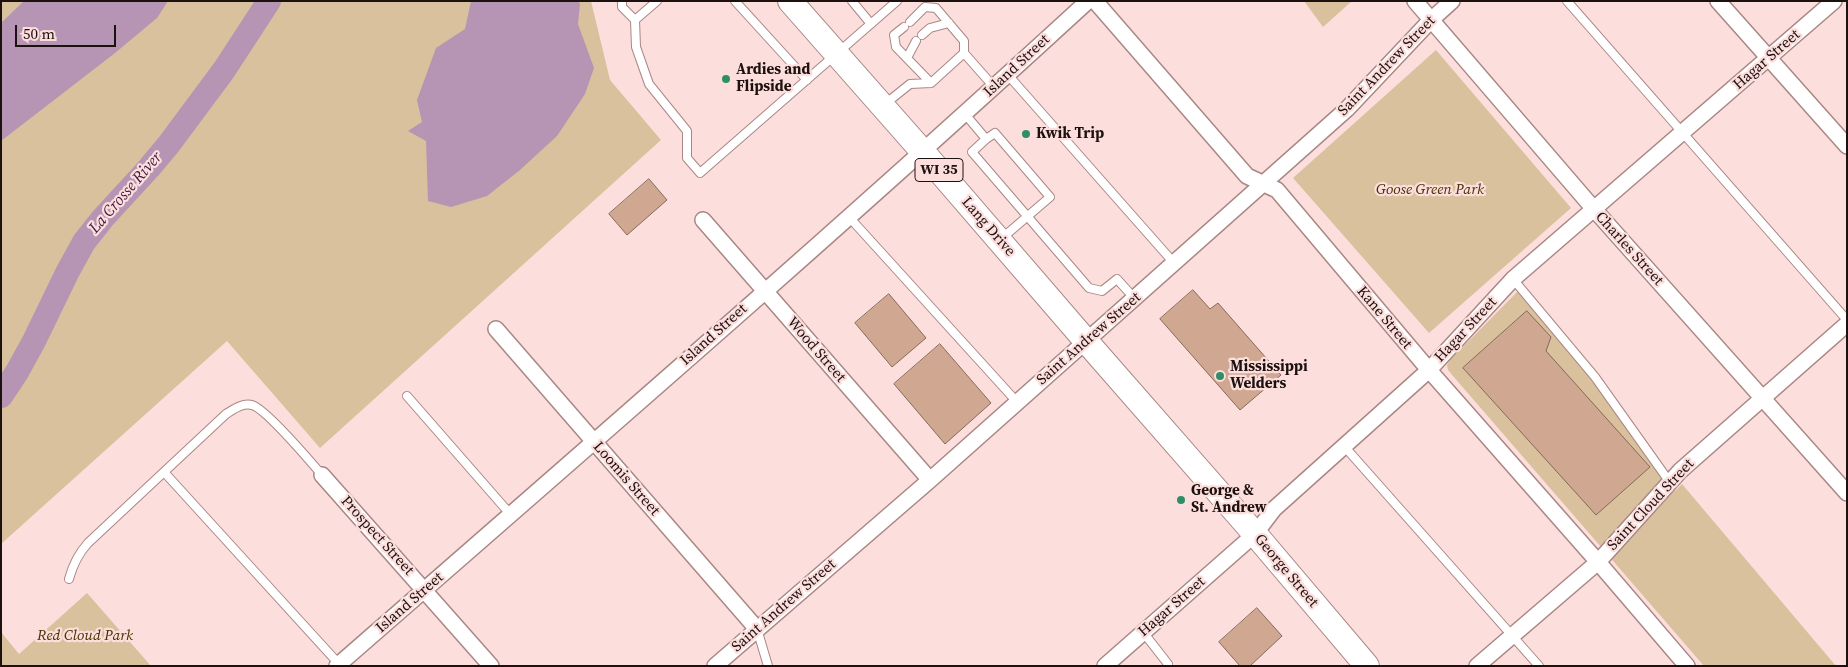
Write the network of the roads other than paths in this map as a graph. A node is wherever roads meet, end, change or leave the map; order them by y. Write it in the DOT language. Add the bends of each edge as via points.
graph roads {
  1 [pos="622,1"];
  2 [pos="657,1"];
  3 [pos="735,1"];
  4 [pos="790,1"];
  5 [pos="852,1"];
  6 [pos="897,1"];
  7 [pos="1088,1"];
  8 [pos="1095,1"];
  9 [pos="1415,1"];
  10 [pos="1452,1"];
  11 [pos="1567,1"];
  12 [pos="1718,1"];
  13 [pos="1834,1"];
  14 [pos="635,20"];
  15 [pos="1431,20"];
  16 [pos="949,23"];
  17 [pos="871,24"];
  18 [pos="922,35"];
  19 [pos="916,41"];
  20 [pos="964,53"];
  21 [pos="836,55"];
  22 [pos="906,58"];
  23 [pos="1768,58"];
  24 [pos="1008,75"];
  25 [pos="806,80"];
  26 [pos="931,83"];
  27 [pos="994,88"];
  28 [pos="882,106"];
  29 [pos="965,114"];
  30 [pos="1684,133"];
  31 [pos="986,140"];
  32 [pos="1847,146"];
  33 [pos="924,152"];
  34 [pos="994,163"];
  35 [pos="990,173"];
  36 [pos="1007,179"];
  37 [pos="1263,184"];
  38 [pos="1003,188"];
  39 [pos="1019,193"];
  40 [pos="1015,202"];
  41 [pos="1593,208"];
  42 [pos="1027,216"];
  43 [pos="849,217"];
  44 [pos="702,220"];
  45 [pos="1000,240"];
  46 [pos="1174,263"];
  47 [pos="1513,279"];
  48 [pos="764,291"];
  49 [pos="1135,299"];
  50 [pos="1847,320"];
  51 [pos="1847,324"];
  52 [pos="496,329"];
  53 [pos="1086,341"];
  54 [pos="1429,370"];
  55 [pos="407,396"];
  56 [pos="1763,398"];
  57 [pos="1017,402"];
  58 [pos="595,442"];
  59 [pos="1344,446"];
  60 [pos="164,472"];
  61 [pos="322,475"];
  62 [pos="930,480"];
  63 [pos="1669,482"];
  64 [pos="1847,493"];
  65 [pos="511,515"];
  66 [pos="1255,534"];
  67 [pos="1598,562"];
  68 [pos="69,578"];
  69 [pos="425,590"];
  70 [pos="757,629"];
  71 [pos="1143,632"];
  72 [pos="1512,636"];
  73 [pos="1168,664"];
  74 [pos="338,665"];
  75 [pos="491,666"];
  76 [pos="715,666"];
  77 [pos="768,666"];
  78 [pos="1105,666"];
  79 [pos="1367,666"];
  80 [pos="1478,666"];
  81 [pos="1539,666"];
  82 [pos="1687,666"];
  1 -- 14 [label="lane" via="622,7"];
  2 -- 14 [label="lane"];
  3 -- 25 [label="lane"];
  4 -- 21 [label="main road, Lang Drive / WI 35"];
  5 -- 17 [label="lane"];
  6 -- 17 [label="lane"];
  7 -- 24 [label="street, Island Street"];
  8 -- 37 [label="street, Kane Street" via="1247,176"];
  9 -- 15 [label="street, Charles Street"];
  10 -- 15 [label="street, Saint Andrew Street"];
  11 -- 30 [label="lane"];
  12 -- 23 [label="street"];
  13 -- 23 [label="street, Hagar Street"];
  14 -- 25 [label="lane" via="636,46 649,84 687,130 687,158 700,173"];
  15 -- 37 [label="street, Saint Andrew Street" via="1347,109"];
  15 -- 41 [label="street, Charles Street"];
  16 -- 18 [label="lane" via="930,28"];
  16 -- 20 [label="lane" via="964,41"];
  16 -- 22 [label="lane" via="936,8 926,7 894,35 896,47"];
  17 -- 21 [label="lane"];
  19 -- 22 [label="lane"];
  20 -- 26 [label="lane"];
  20 -- 27 [label="lane"];
  21 -- 25 [label="lane"];
  21 -- 28 [label="main road, Lang Drive / WI 35"];
  22 -- 26 [label="lane"];
  23 -- 30 [label="street, Hagar Street"];
  23 -- 32 [label="street"];
  24 -- 27 [label="street, Island Street"];
  24 -- 46 [label="lane"];
  26 -- 28 [label="lane" via="910,84"];
  27 -- 29 [label="street, Island Street"];
  28 -- 33 [label="main road, Lang Drive / WI 35"];
  29 -- 31 [label="lane"];
  29 -- 33 [label="street, Island Street"];
  30 -- 41 [label="street, Hagar Street"];
  30 -- 50 [label="lane"];
  31 -- 35 [label="lane" via="972,152"];
  31 -- 42 [label="lane" via="995,132 1001,145 1050,197"];
  33 -- 43 [label="street, Island Street"];
  33 -- 45 [label="main road, Lang Drive / WI 35"];
  34 -- 35 [label="lane"];
  35 -- 38 [label="lane"];
  36 -- 38 [label="lane"];
  37 -- 46 [label="street, Saint Andrew Street"];
  37 -- 54 [label="street, Kane Street" via="1277,190"];
  38 -- 40 [label="lane"];
  39 -- 40 [label="lane"];
  40 -- 42 [label="lane"];
  41 -- 47 [label="street, Hagar Street"];
  41 -- 56 [label="street, Charles Street"];
  42 -- 45 [label="lane"];
  42 -- 49 [label="lane" via="1088,288 1102,291 1117,279"];
  43 -- 48 [label="street, Island Street"];
  43 -- 57 [label="lane"];
  44 -- 48 [label="street, Wood Street"];
  45 -- 53 [label="main road, Lang Drive / WI 35"];
  46 -- 49 [label="street, Saint Andrew Street"];
  47 -- 54 [label="street, Hagar Street"];
  47 -- 63 [label="lane" via="1595,377"];
  48 -- 58 [label="street, Island Street"];
  48 -- 62 [label="street, Wood Street"];
  49 -- 53 [label="street, Saint Andrew Street"];
  51 -- 56 [label="street, Saint Cloud Street"];
  52 -- 58 [label="street, Loomis Street"];
  53 -- 57 [label="street, Saint Andrew Street"];
  53 -- 66 [label="main road, George Street / WI 35"];
  54 -- 59 [label="street, Hagar Street"];
  54 -- 67 [label="street, Kane Street"];
  55 -- 65 [label="lane"];
  56 -- 63 [label="street, Saint Cloud Street"];
  56 -- 64 [label="street, Charles Street"];
  57 -- 62 [label="street, Saint Andrew Street"];
  58 -- 65 [label="street, Island Street"];
  58 -- 70 [label="street, Loomis Street"];
  59 -- 66 [label="street, Hagar Street" via="1274,509"];
  59 -- 72 [label="lane"];
  60 -- 61 [label="lane" via="226,414 239,406 252,405 264,412"];
  60 -- 68 [label="lane" via="79,554"];
  60 -- 74 [label="lane"];
  61 -- 69 [label="street, Prospect Street"];
  62 -- 70 [label="street, Saint Andrew Street"];
  63 -- 67 [label="street, Saint Cloud Street"];
  65 -- 69 [label="street, Island Street"];
  66 -- 71 [label="street, Hagar Street"];
  66 -- 79 [label="main road, George Street / WI 35"];
  67 -- 72 [label="street, Saint Cloud Street"];
  67 -- 82 [label="street, Kane Street"];
  69 -- 74 [label="street, Island Street"];
  69 -- 75 [label="street, Prospect Street"];
  70 -- 76 [label="street, Saint Andrew Street"];
  70 -- 77 [label="lane"];
  71 -- 73 [label="lane"];
  71 -- 78 [label="street, Hagar Street"];
  72 -- 80 [label="street, Saint Cloud Street"];
  72 -- 81 [label="lane"];
}
